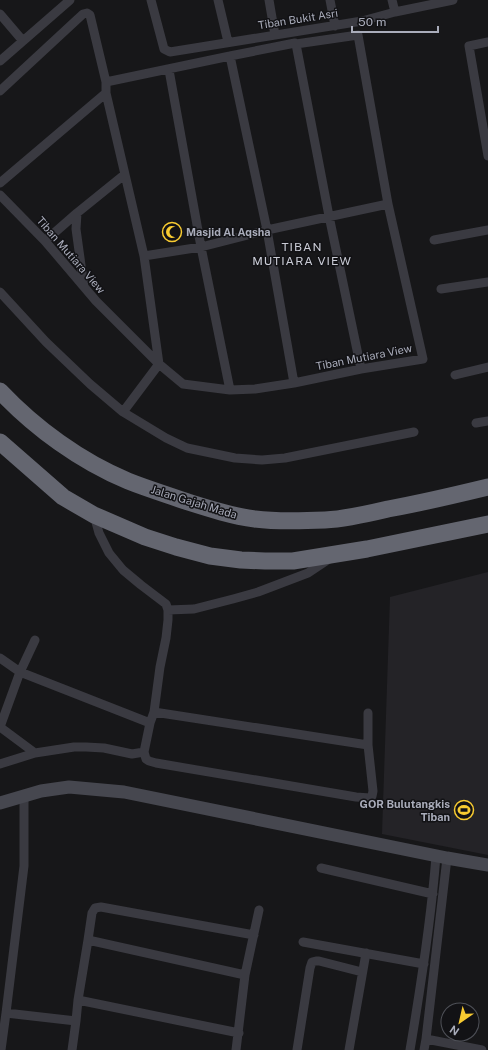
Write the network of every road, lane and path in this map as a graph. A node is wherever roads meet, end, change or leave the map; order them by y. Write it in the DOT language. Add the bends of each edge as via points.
graph roads {
  1 [pos="151,0"];
  2 [pos="218,0"];
  3 [pos="269,0"];
  4 [pos="330,0"];
  5 [pos="392,0"];
  6 [pos="450,0"];
  7 [pos="64,2"];
  8 [pos="395,12"];
  9 [pos="0,14"];
  10 [pos="335,26"];
  11 [pos="275,35"];
  12 [pos="23,40"];
  13 [pos="228,42"];
  14 [pos="488,42"];
  15 [pos="296,44"];
  16 [pos="230,56"];
  17 [pos="0,62"];
  18 [pos="168,70"];
  19 [pos="106,82"];
  20 [pos="0,91"];
  21 [pos="106,93"];
  22 [pos="488,156"];
  23 [pos="124,175"];
  24 [pos="0,183"];
  25 [pos="0,195"];
  26 [pos="388,204"];
  27 [pos="77,213"];
  28 [pos="329,216"];
  29 [pos="267,230"];
  30 [pos="488,230"];
  31 [pos="434,240"];
  32 [pos="44,241"];
  33 [pos="201,247"];
  34 [pos="144,256"];
  35 [pos="488,282"];
  36 [pos="84,288"];
  37 [pos="441,289"];
  38 [pos="0,292"];
  39 [pos="159,364"];
  40 [pos="488,367"];
  41 [pos="361,369"];
  42 [pos="455,375"];
  43 [pos="294,384"];
  44 [pos="230,390"];
  45 [pos="0,391"];
  46 [pos="123,412"];
  47 [pos="488,421"];
  48 [pos="476,423"];
  49 [pos="414,432"];
  50 [pos="0,442"];
  51 [pos="488,487"];
  52 [pos="94,515"];
  53 [pos="488,524"];
  54 [pos="335,555"];
  55 [pos="168,610"];
  56 [pos="35,640"];
  57 [pos="0,658"];
  58 [pos="20,672"];
  59 [pos="154,712"];
  60 [pos="368,712"];
  61 [pos="150,723"];
  62 [pos="0,727"];
  63 [pos="368,745"];
  64 [pos="144,752"];
  65 [pos="35,753"];
  66 [pos="0,764"];
  67 [pos="24,795"];
  68 [pos="0,803"];
  69 [pos="441,857"];
  70 [pos="488,865"];
  71 [pos="321,868"];
  72 [pos="433,894"];
  73 [pos="259,910"];
  74 [pos="254,935"];
  75 [pos="88,940"];
  76 [pos="303,942"];
  77 [pos="366,953"];
  78 [pos="424,964"];
  79 [pos="362,972"];
  80 [pos="245,975"];
  81 [pos="78,1000"];
  82 [pos="6,1013"];
  83 [pos="76,1021"];
  84 [pos="239,1033"];
  85 [pos="426,1039"];
  86 [pos="1,1050"];
  87 [pos="72,1050"];
  88 [pos="236,1050"];
  89 [pos="297,1050"];
  90 [pos="349,1050"];
  91 [pos="410,1050"];
  92 [pos="424,1050"];
  93 [pos="482,1050"];
  1 -- 13 [label="street, Tiban Bukit Asri" via="164,49 170,52"];
  2 -- 13 [label="street"];
  3 -- 11 [label="street"];
  4 -- 10 [label="street"];
  5 -- 8 [label="street"];
  6 -- 8 [label="street, Tiban Bukit Asri"];
  7 -- 12 [label="street"];
  8 -- 10 [label="street, Tiban Bukit Asri"];
  9 -- 12 [label="street"];
  10 -- 11 [label="street, Tiban Bukit Asri"];
  11 -- 13 [label="street, Tiban Bukit Asri"];
  12 -- 17 [label="street"];
  14 -- 22 [label="street" via="469,46"];
  15 -- 16 [label="street, Tiban Mutiara View"];
  15 -- 26 [label="street, Tiban Mutiara View" via="358,35"];
  15 -- 28 [label="street"];
  16 -- 18 [label="street, Tiban Mutiara View"];
  16 -- 29 [label="street"];
  18 -- 19 [label="street, Tiban Mutiara View"];
  18 -- 33 [label="street"];
  19 -- 20 [label="street" via="90,15 87,13"];
  19 -- 21 [label="street"];
  21 -- 23 [label="street"];
  21 -- 24 [label="street"];
  23 -- 27 [label="street"];
  23 -- 34 [label="street"];
  25 -- 32 [label="street, Tiban Mutiara View"];
  26 -- 28 [label="street"];
  26 -- 41 [label="street, Tiban Mutiara View" via="423,359"];
  27 -- 32 [label="street"];
  27 -- 36 [label="street" via="76,229"];
  28 -- 29 [label="street"];
  28 -- 41 [label="street"];
  29 -- 33 [label="street"];
  29 -- 43 [label="street"];
  30 -- 31 [label="street"];
  32 -- 36 [label="street, Tiban Mutiara View"];
  33 -- 34 [label="street"];
  33 -- 44 [label="street"];
  34 -- 39 [label="street"];
  35 -- 37 [label="street"];
  36 -- 39 [label="street, Tiban Mutiara View"];
  38 -- 46 [label="street" via="46,342"];
  39 -- 44 [label="street, Tiban Mutiara View" via="183,384"];
  39 -- 46 [label="street"];
  40 -- 42 [label="street"];
  41 -- 43 [label="street, Tiban Mutiara View"];
  43 -- 44 [label="street, Tiban Mutiara View"];
  45 -- 51 [label="highway, Jalan Gajah Mada" via="15,407 57,441 111,473 162,494 229,515 272,520 326,520 381,511"];
  46 -- 49 [label="street" via="187,448 255,460 285,458"];
  47 -- 48 [label="street"];
  50 -- 52 [label="highway" via="63,497"];
  52 -- 54 [label="highway" via="145,537 210,556 241,560 293,561"];
  52 -- 55 [label="street" via="109,553 123,570 166,604"];
  53 -- 54 [label="highway"];
  54 -- 55 [label="street" via="308,573 258,592 194,608"];
  55 -- 59 [label="street"];
  56 -- 58 [label="street"];
  57 -- 58 [label="street"];
  58 -- 61 [label="street"];
  58 -- 62 [label="street"];
  59 -- 61 [label="street"];
  59 -- 63 [label="street"];
  60 -- 63 [label="street"];
  61 -- 64 [label="street"];
  62 -- 65 [label="street"];
  63 -- 64 [label="street" via="373,791 370,798 156,763 146,759"];
  64 -- 65 [label="street" via="132,754 86,746"];
  65 -- 66 [label="street"];
  67 -- 68 [label="street"];
  67 -- 69 [label="street" via="69,787 124,792"];
  67 -- 82 [label="street" via="24,866"];
  69 -- 70 [label="street"];
  69 -- 72 [label="street"];
  69 -- 85 [label="street"];
  71 -- 72 [label="street"];
  72 -- 78 [label="street"];
  73 -- 74 [label="street"];
  74 -- 75 [label="street" via="101,907 95,908 92,913"];
  74 -- 80 [label="street"];
  75 -- 80 [label="street"];
  75 -- 81 [label="street"];
  76 -- 77 [label="street"];
  77 -- 78 [label="street"];
  77 -- 79 [label="street"];
  78 -- 91 [label="street"];
  79 -- 89 [label="street" via="319,961 312,962"];
  79 -- 90 [label="street"];
  80 -- 84 [label="street"];
  81 -- 83 [label="street"];
  81 -- 84 [label="street"];
  82 -- 83 [label="street"];
  82 -- 86 [label="street"];
  83 -- 87 [label="street"];
  84 -- 88 [label="street"];
  85 -- 92 [label="street"];
  85 -- 93 [label="street"];
}
